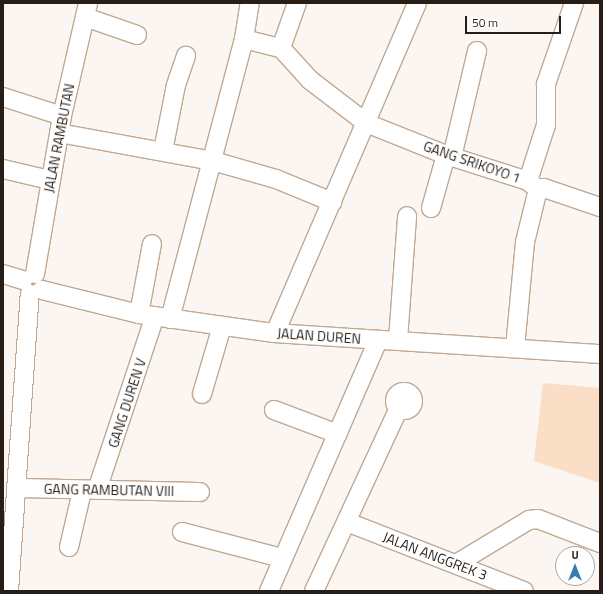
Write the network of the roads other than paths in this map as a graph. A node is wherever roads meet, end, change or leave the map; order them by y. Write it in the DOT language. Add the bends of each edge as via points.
graph roads {
  1 [pos="250,3"];
  2 [pos="297,3"];
  3 [pos="417,3"];
  4 [pos="574,3"];
  5 [pos="87,10"];
  6 [pos="137,35"];
  7 [pos="244,40"];
  8 [pos="281,48"];
  9 [pos="477,51"];
  10 [pos="186,56"];
  11 [pos="3,97"];
  12 [pos="366,123"];
  13 [pos="60,125"];
  14 [pos="163,151"];
  15 [pos="449,156"];
  16 [pos="213,161"];
  17 [pos="3,168"];
  18 [pos="50,180"];
  19 [pos="533,185"];
  20 [pos="332,202"];
  21 [pos="600,207"];
  22 [pos="431,208"];
  23 [pos="407,216"];
  24 [pos="152,244"];
  25 [pos="3,274"];
  26 [pos="33,284"];
  27 [pos="155,316"];
  28 [pos="222,326"];
  29 [pos="275,333"];
  30 [pos="378,340"];
  31 [pos="398,340"];
  32 [pos="515,348"];
  33 [pos="600,354"];
  34 [pos="202,394"];
  35 [pos="399,408"];
  36 [pos="274,410"];
  37 [pos="338,434"];
  38 [pos="19,488"];
  39 [pos="89,490"];
  40 [pos="200,492"];
  41 [pos="347,522"];
  42 [pos="182,532"];
  43 [pos="600,543"];
  44 [pos="69,547"];
  45 [pos="282,558"];
  46 [pos="456,564"];
  47 [pos="8,579"];
  48 [pos="269,591"];
  49 [pos="314,591"];
  50 [pos="524,591"];
  1 -- 7 [label="street"];
  2 -- 8 [label="street"];
  3 -- 12 [label="street"];
  4 -- 19 [label="street" via="546,84 546,126"];
  5 -- 6 [label="street"];
  5 -- 13 [label="street, JALAN RAMBUTAN"];
  7 -- 8 [label="street"];
  7 -- 16 [label="street"];
  8 -- 12 [label="street, GANG SRIKOYO 1" via="310,80"];
  9 -- 15 [label="street"];
  10 -- 14 [label="street" via="176,85"];
  11 -- 13 [label="street"];
  12 -- 15 [label="street, GANG SRIKOYO 1"];
  12 -- 20 [label="street"];
  13 -- 14 [label="street"];
  13 -- 18 [label="street, JALAN RAMBUTAN"];
  14 -- 16 [label="street"];
  15 -- 19 [label="street, GANG SRIKOYO 1"];
  15 -- 22 [label="street"];
  16 -- 20 [label="street" via="276,179"];
  16 -- 27 [label="street"];
  17 -- 18 [label="street"];
  18 -- 26 [label="street, JALAN RAMBUTAN"];
  19 -- 21 [label="street, GANG SRIKOYO 1"];
  19 -- 32 [label="street"];
  20 -- 29 [label="street"];
  23 -- 31 [label="street"];
  24 -- 27 [label="street"];
  25 -- 26 [label="street, JALAN DUREN"];
  26 -- 27 [label="street, JALAN DUREN"];
  26 -- 38 [label="street, JALAN RAMBUTAN"];
  27 -- 28 [label="street, JALAN DUREN"];
  27 -- 39 [label="street, GANG DUREN V"];
  28 -- 29 [label="street, JALAN DUREN"];
  28 -- 34 [label="street"];
  29 -- 30 [label="street, JALAN DUREN"];
  30 -- 31 [label="street, JALAN DUREN"];
  30 -- 37 [label="street"];
  31 -- 32 [label="street, JALAN DUREN"];
  32 -- 33 [label="street, JALAN DUREN"];
  35 -- 41 [label="street"];
  36 -- 37 [label="street"];
  37 -- 45 [label="street"];
  38 -- 39 [label="street, GANG RAMBUTAN VIII"];
  38 -- 47 [label="street, JALAN RAMBUTAN"];
  39 -- 40 [label="street, GANG RAMBUTAN VIII"];
  39 -- 44 [label="street, GANG DUREN V"];
  41 -- 46 [label="street, JALAN ANGGREK 3"];
  41 -- 49 [label="street"];
  42 -- 45 [label="street"];
  43 -- 46 [label="street" via="549,522 534,519"];
  45 -- 48 [label="street"];
  46 -- 50 [label="street, JALAN ANGGREK 3"];
}
